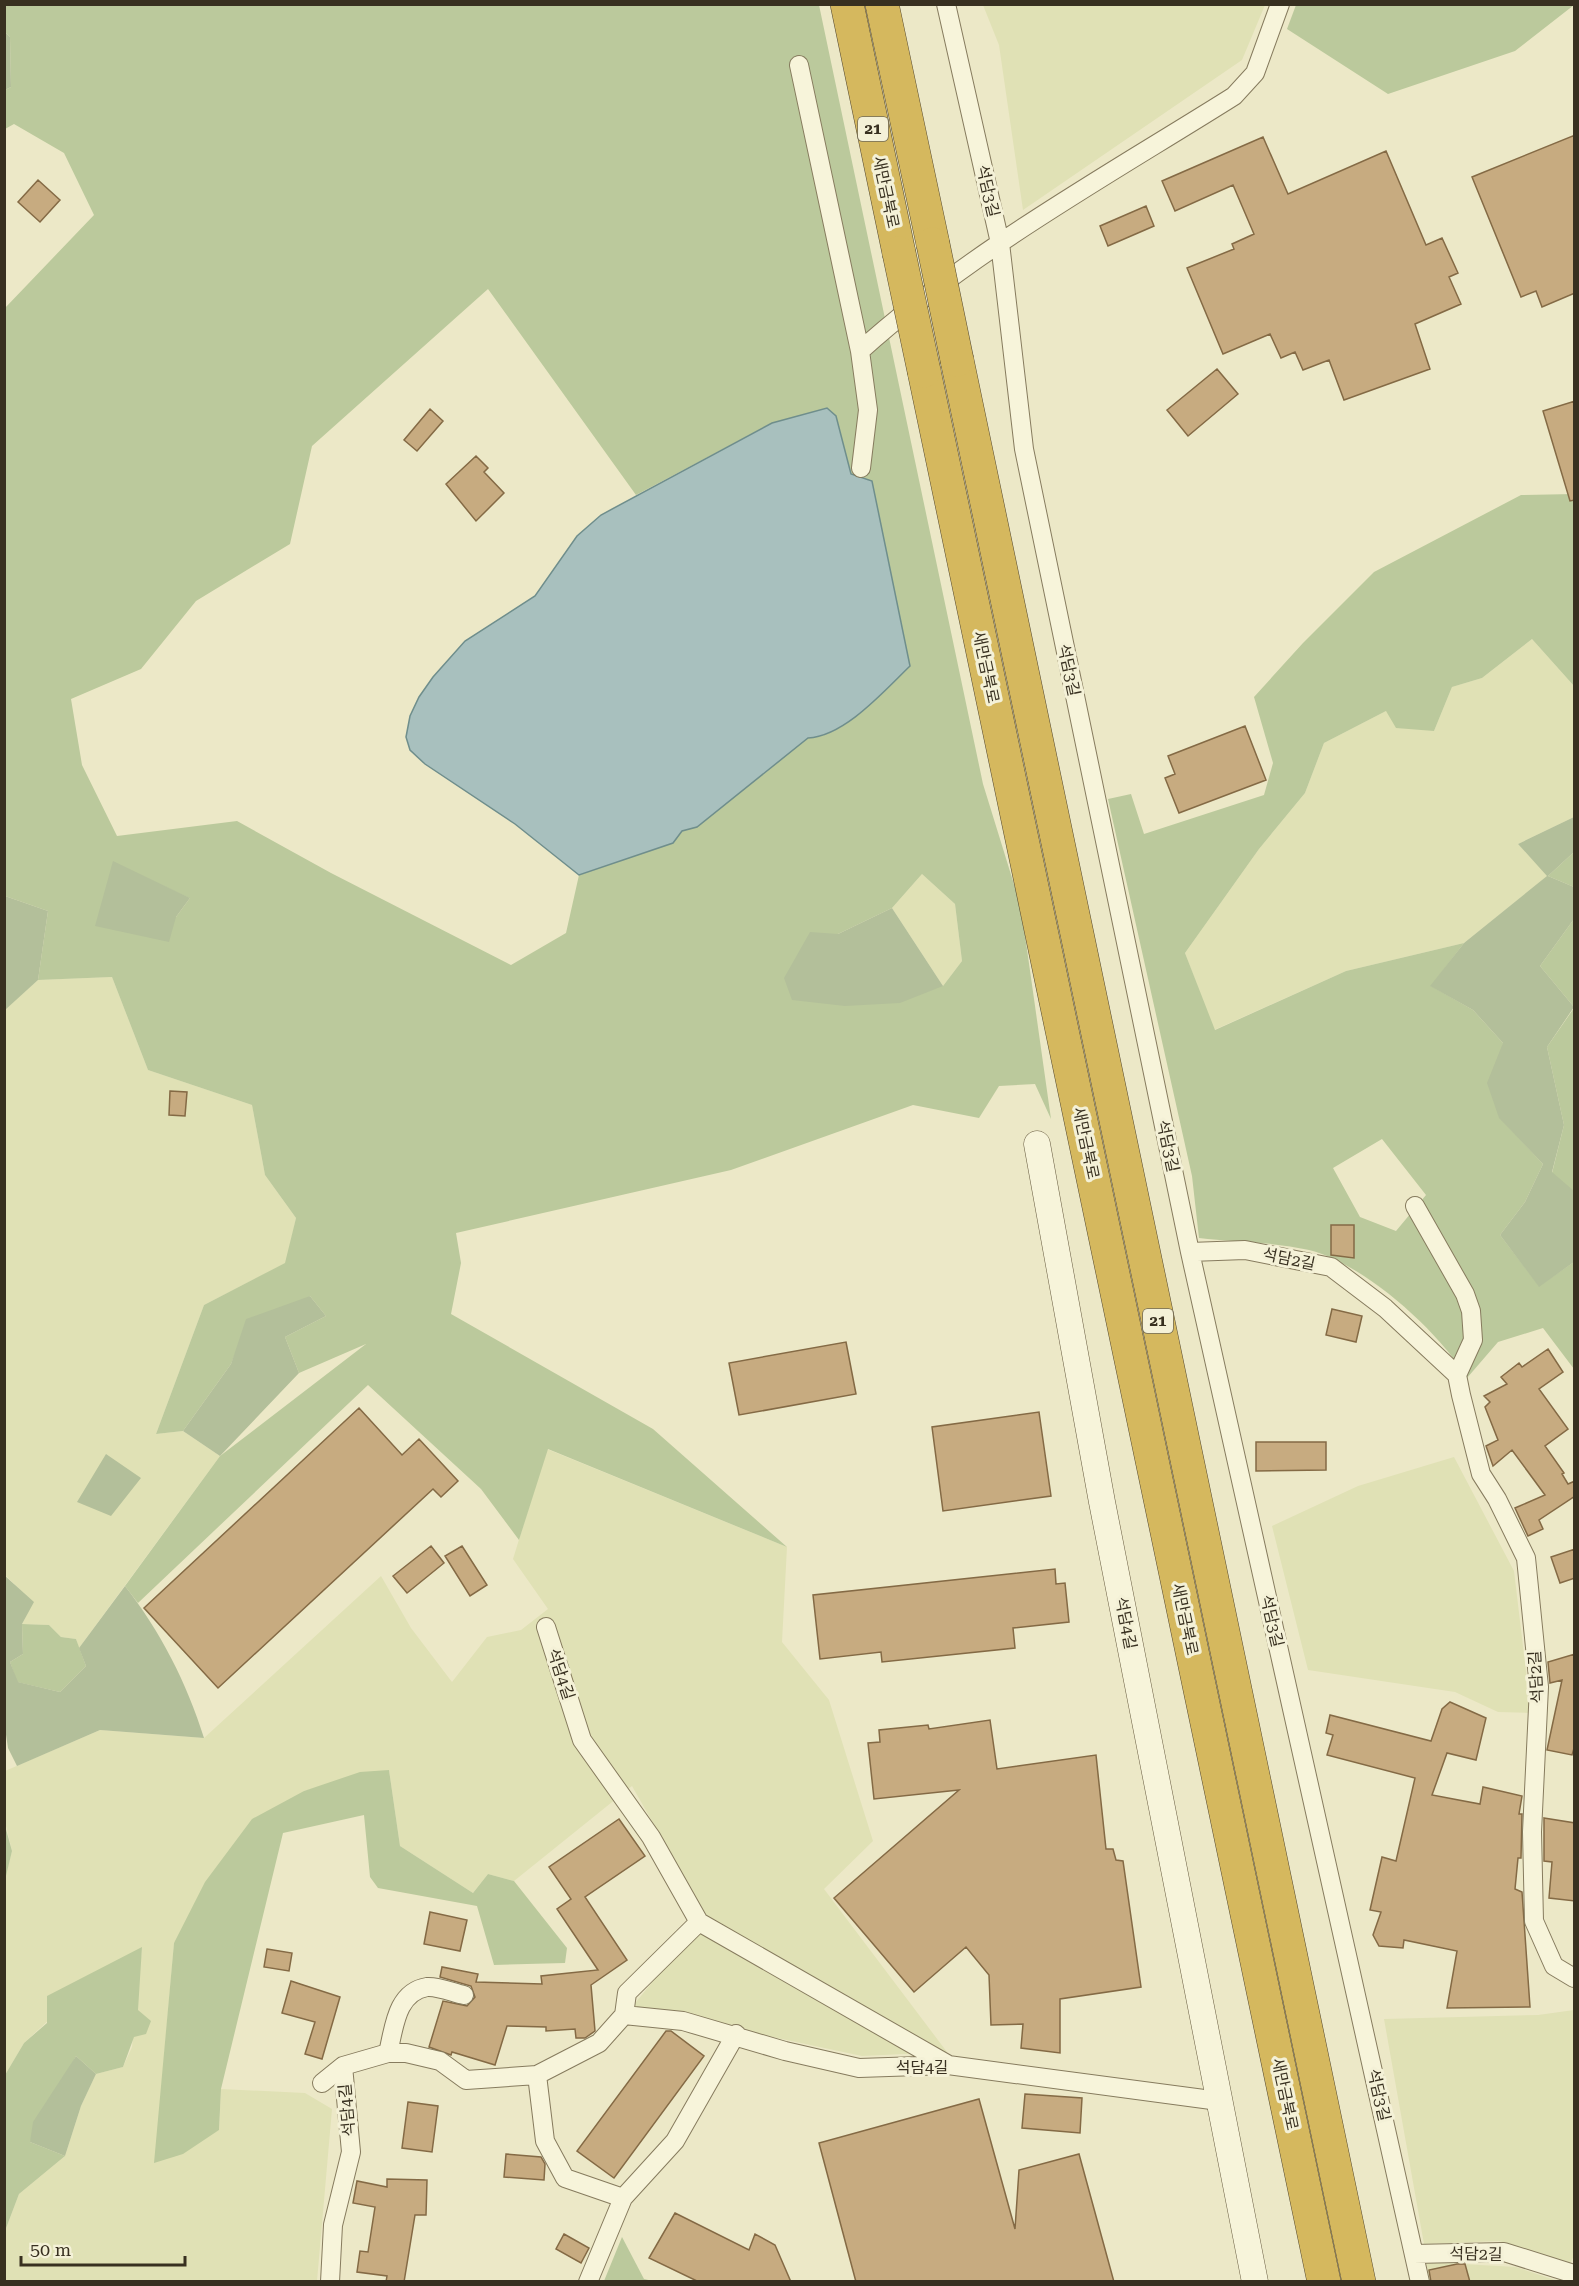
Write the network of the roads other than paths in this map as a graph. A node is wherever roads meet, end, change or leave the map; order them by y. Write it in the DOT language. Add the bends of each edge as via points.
graph roads {
  1 [pos="847,4"];
  2 [pos="882,4"];
  3 [pos="946,4"];
  4 [pos="1280,4"];
  5 [pos="799,65"];
  6 [pos="1000,243"];
  7 [pos="860,351"];
  8 [pos="861,468"];
  9 [pos="1037,1144"];
  10 [pos="1415,1206"];
  11 [pos="1190,1252"];
  12 [pos="1457,1375"];
  13 [pos="546,1627"];
  14 [pos="699,1922"];
  15 [pos="1575,1978"];
  16 [pos="464,1995"];
  17 [pos="624,2015"];
  18 [pos="736,2034"];
  19 [pos="388,2053"];
  20 [pos="948,2065"];
  21 [pos="343,2066"];
  22 [pos="537,2075"];
  23 [pos="322,2083"];
  24 [pos="1219,2101"];
  25 [pos="623,2198"];
  26 [pos="1414,2254"];
  27 [pos="1574,2271"];
  28 [pos="330,2282"];
  29 [pos="588,2282"];
  30 [pos="1255,2282"];
  31 [pos="1324,2282"];
  32 [pos="1359,2282"];
  33 [pos="1420,2282"];
  1 -- 31 [label="highway, 새만금북로 / 21, bridge"];
  2 -- 32 [label="highway, 새만금북로 / 21, bridge"];
  3 -- 6 [label="street, 석담3길"];
  4 -- 6 [label="street" via="1255,72 1234,96"];
  5 -- 7 [label="street"];
  6 -- 7 [label="street"];
  6 -- 11 [label="street, 석담3길" via="1024,449"];
  7 -- 8 [label="street" via="868,410"];
  9 -- 24 [label="street, 석담4길" via="1102,1502"];
  10 -- 12 [label="street" via="1471,1311 1473,1340"];
  11 -- 12 [label="street, 석담2길" via="1245,1250 1331,1267 1385,1308"];
  11 -- 26 [label="street, 석담3길"];
  12 -- 15 [label="street, 석담2길" via="1481,1474 1526,1558 1539,1687 1532,1832 1534,1921 1554,1966"];
  13 -- 14 [label="street, 석담4길" via="582,1740 651,1837"];
  14 -- 17 [label="street, 석담4길" via="627,1993"];
  14 -- 20 [label="street"];
  16 -- 19 [label="street" via="428,1987 414,1991 400,2005"];
  17 -- 18 [label="street, 석담4길" via="683,2021"];
  17 -- 22 [label="street, 석담4길" via="599,2043"];
  18 -- 20 [label="street, 석담4길" via="859,2068"];
  18 -- 25 [label="street" via="675,2141"];
  19 -- 21 [label="street, 석담4길"];
  19 -- 22 [label="street, 석담4길" via="440,2061 466,2080"];
  20 -- 24 [label="street, 석담4길"];
  21 -- 23 [label="street"];
  21 -- 28 [label="street, 석담4길" via="351,2152 333,2225"];
  22 -- 25 [label="street" via="545,2141 565,2178"];
  24 -- 30 [label="street, 석담4길"];
  25 -- 29 [label="street"];
  26 -- 27 [label="street, 석담2길" via="1504,2252"];
  26 -- 33 [label="street, 석담3길"];
}
